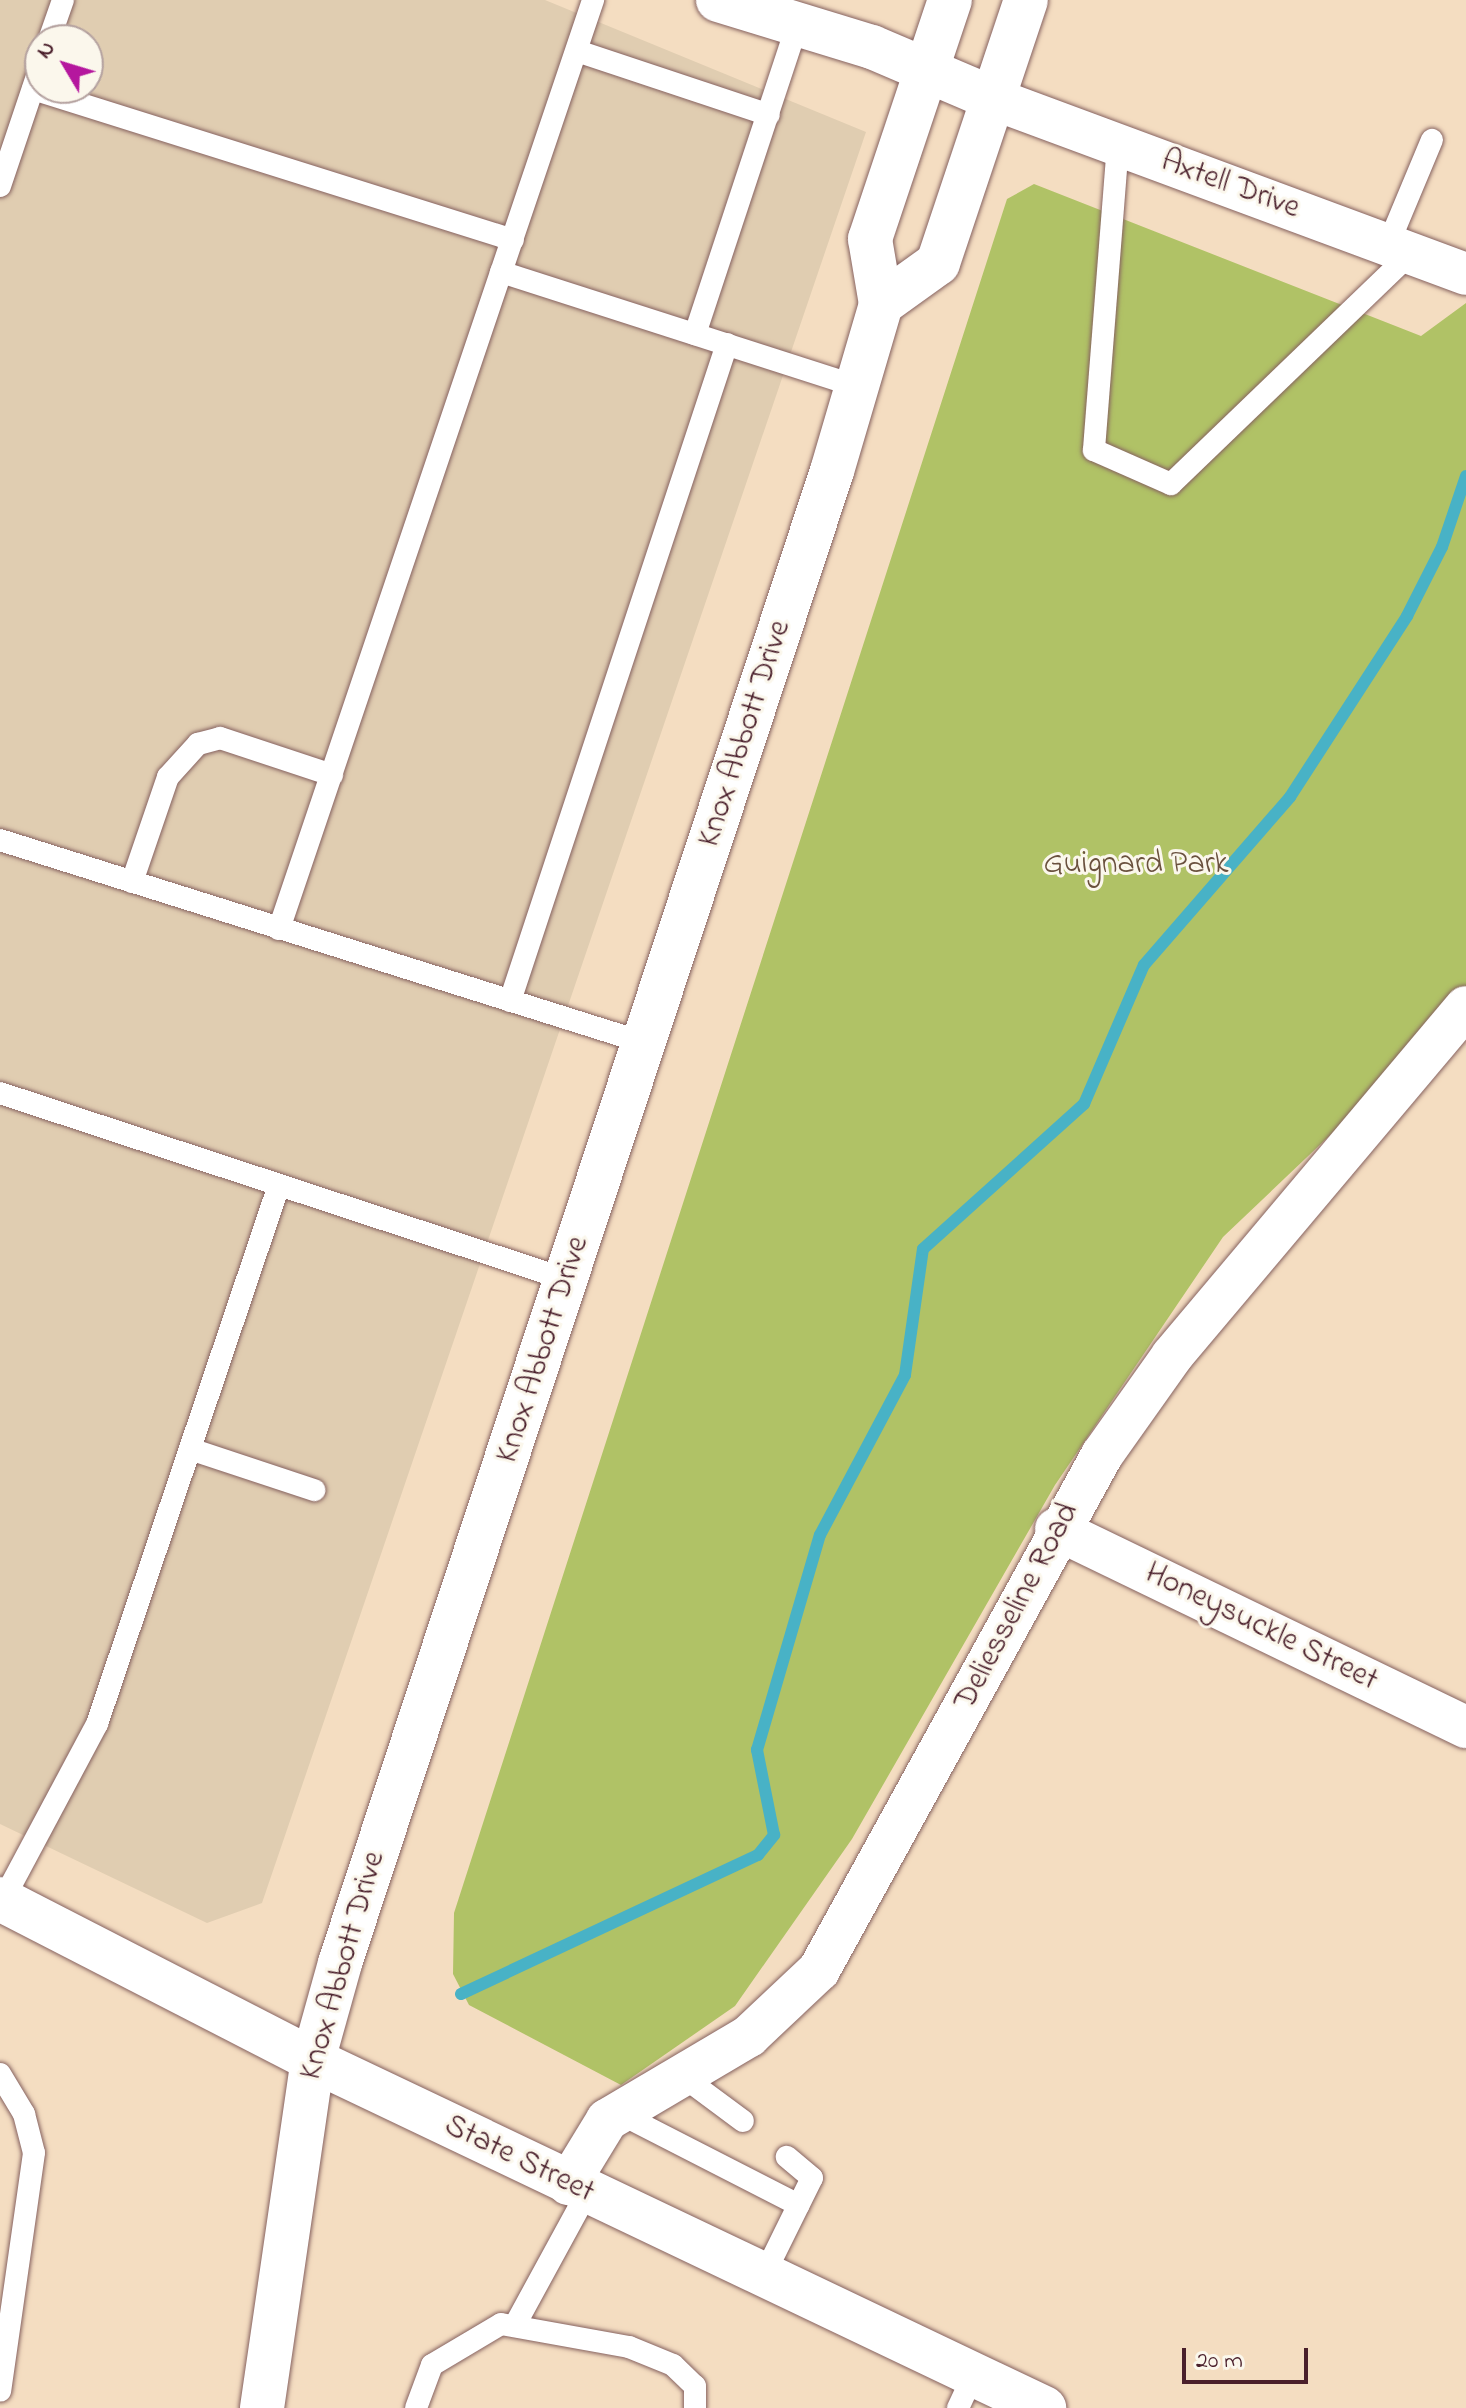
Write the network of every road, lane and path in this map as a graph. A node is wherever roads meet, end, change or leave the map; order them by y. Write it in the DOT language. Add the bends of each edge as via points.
graph roads {
  1 [pos="63,0"];
  2 [pos="593,0"];
  3 [pos="718,0"];
  4 [pos="950,0"];
  5 [pos="1026,0"];
  6 [pos="55,24"];
  7 [pos="796,29"];
  8 [pos="577,51"];
  9 [pos="926,71"];
  10 [pos="994,99"];
  11 [pos="28,104"];
  12 [pos="81,104"];
  13 [pos="769,115"];
  14 [pos="1432,140"];
  15 [pos="1118,144"];
  16 [pos="0,186"];
  17 [pos="513,240"];
  18 [pos="1399,250"];
  19 [pos="501,272"];
  20 [pos="1466,274"];
  21 [pos="881,304"];
  22 [pos="695,334"];
  23 [pos="727,344"];
  24 [pos="857,386"];
  25 [pos="332,775"];
  26 [pos="0,840"];
  27 [pos="132,882"];
  28 [pos="279,929"];
  29 [pos="510,1001"];
  30 [pos="1466,1007"];
  31 [pos="645,1043"];
  32 [pos="0,1093"];
  33 [pos="279,1185"];
  34 [pos="568,1280"];
  35 [pos="190,1449"];
  36 [pos="314,1490"];
  37 [pos="1056,1529"];
  38 [pos="1466,1727"];
  39 [pos="2,1900"];
  40 [pos="313,2060"];
  41 [pos="0,2074"];
  42 [pos="681,2075"];
  43 [pos="617,2112"];
  44 [pos="743,2121"];
  45 [pos="787,2157"];
  46 [pos="578,2188"];
  47 [pos="799,2205"];
  48 [pos="764,2275"];
  49 [pos="515,2325"];
  50 [pos="0,2391"];
  51 [pos="966,2391"];
  52 [pos="262,2408"];
  53 [pos="416,2408"];
  54 [pos="695,2408"];
  55 [pos="1044,2408"];
  1 -- 6 [label="lane"];
  2 -- 8 [label="lane"];
  3 -- 7 [label="main road"];
  4 -- 9 [label="main road, Knox Abbott Drive"];
  5 -- 10 [label="main road"];
  7 -- 9 [label="main road" via="872,47"];
  7 -- 13 [label="lane"];
  8 -- 13 [label="lane"];
  8 -- 17 [label="lane"];
  9 -- 10 [label="main road"];
  9 -- 21 [label="main road, Knox Abbott Drive" via="870,239"];
  10 -- 15 [label="street, Axtell Drive"];
  10 -- 21 [label="main road" via="938,263"];
  11 -- 16 [label="lane"];
  12 -- 17 [label="lane"];
  13 -- 22 [label="lane"];
  14 -- 18 [label="lane"];
  15 -- 18 [label="street, Axtell Drive"];
  15 -- 18 [label="lane" via="1094,450 1171,484"];
  17 -- 19 [label="lane"];
  18 -- 20 [label="street, Axtell Drive"];
  19 -- 22 [label="lane"];
  19 -- 25 [label="lane"];
  21 -- 24 [label="main road, Knox Abbott Drive"];
  22 -- 23 [label="lane"];
  23 -- 24 [label="lane"];
  23 -- 29 [label="lane"];
  24 -- 31 [label="main road, Knox Abbott Drive"];
  25 -- 27 [label="lane" via="234,741 198,744 168,777"];
  25 -- 28 [label="lane"];
  26 -- 27 [label="lane"];
  27 -- 28 [label="lane"];
  28 -- 29 [label="lane"];
  29 -- 31 [label="lane"];
  30 -- 37 [label="street, Deliesseline Road" via="1172,1356"];
  31 -- 34 [label="main road, Knox Abbott Drive"];
  32 -- 33 [label="lane"];
  33 -- 34 [label="lane"];
  33 -- 35 [label="lane"];
  34 -- 40 [label="main road, Knox Abbott Drive"];
  35 -- 36 [label="lane"];
  35 -- 39 [label="lane" via="97,1724"];
  37 -- 38 [label="street, Honeysuckle Street"];
  37 -- 42 [label="street, Deliesseline Road" via="819,1970 749,2036"];
  39 -- 40 [label="main road, State Street"];
  40 -- 46 [label="main road, State Street"];
  40 -- 52 [label="main road, Knox Abbott Drive"];
  41 -- 50 [label="lane" via="24,2114 34,2153"];
  42 -- 43 [label="street, Deliesseline Road"];
  42 -- 44 [label="lane"];
  43 -- 46 [label="street, Deliesseline Road"];
  43 -- 47 [label="lane"];
  45 -- 47 [label="lane" via="812,2178"];
  46 -- 48 [label="main road, State Street"];
  46 -- 49 [label="lane"];
  47 -- 48 [label="lane"];
  48 -- 51 [label="main road, State Street"];
  49 -- 53 [label="lane" via="491,2325 432,2365"];
  49 -- 54 [label="lane" via="629,2347 673,2365 695,2386"];
  51 -- 55 [label="main road, State Street"];
}
